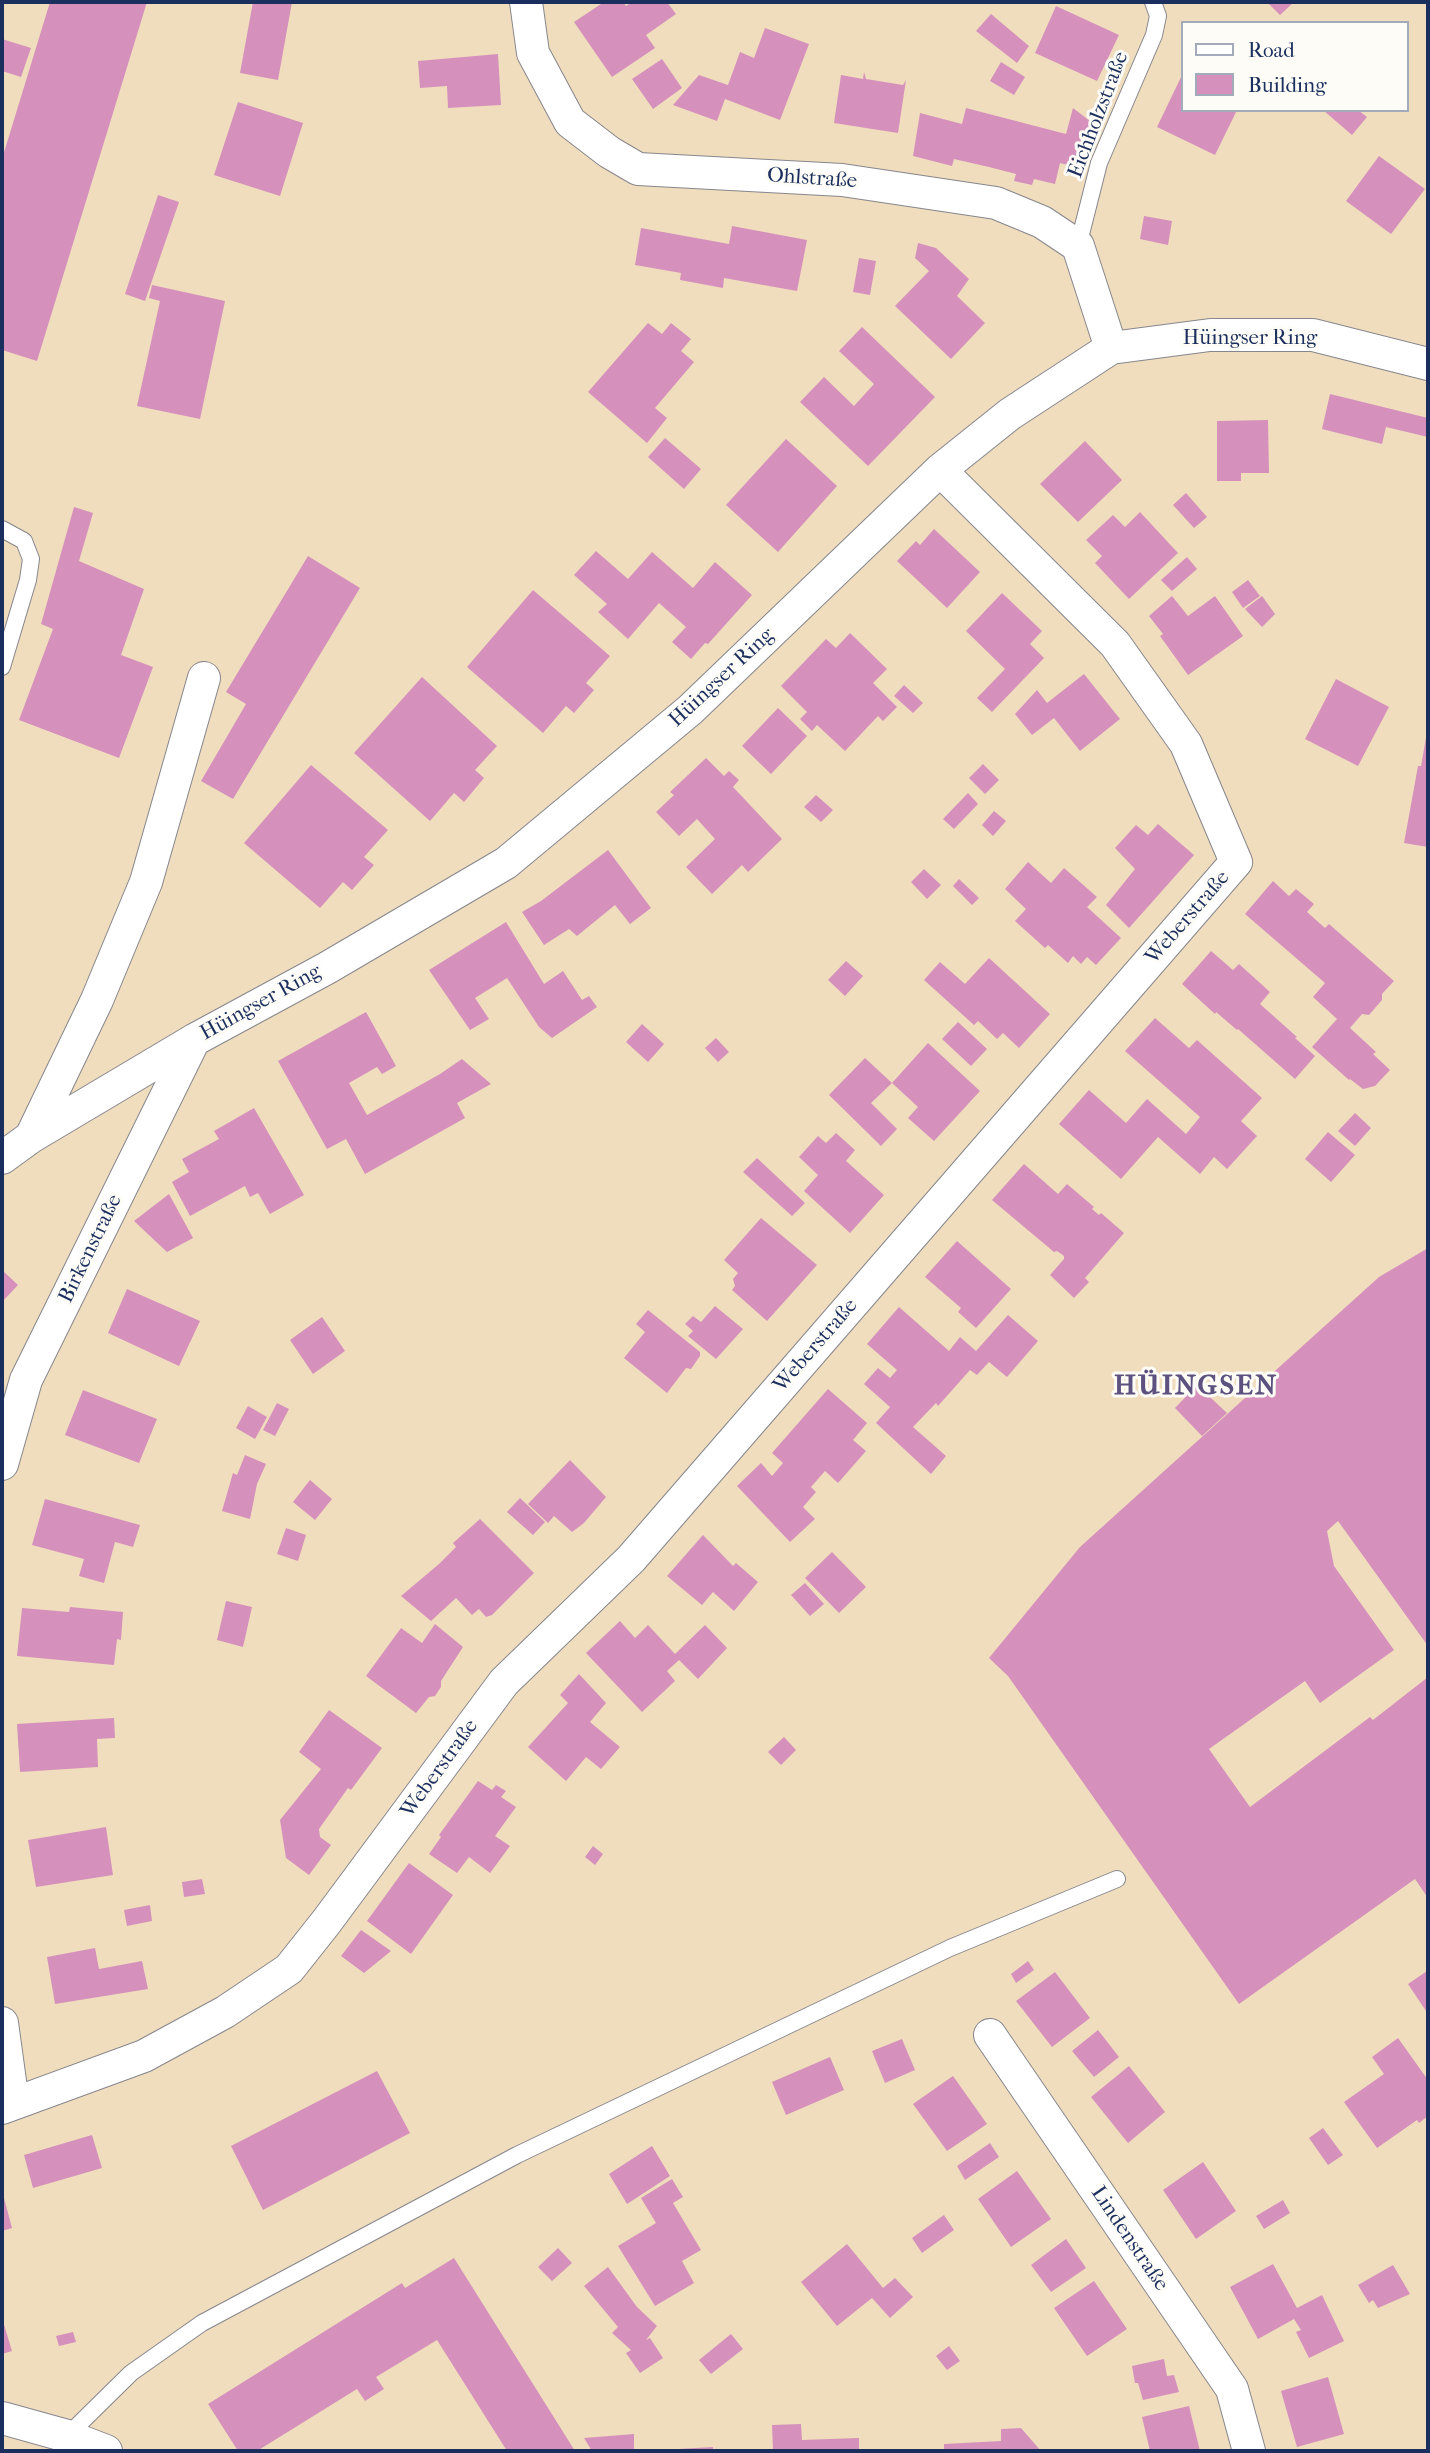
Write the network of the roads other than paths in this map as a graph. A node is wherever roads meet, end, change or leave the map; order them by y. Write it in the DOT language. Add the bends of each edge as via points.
graph roads {
  1 [pos="526,2"];
  2 [pos="1153,2"];
  3 [pos="1078,246"];
  4 [pos="1111,348"];
  5 [pos="1428,364"];
  6 [pos="940,470"];
  7 [pos="2,529"];
  8 [pos="2,667"];
  9 [pos="204,678"];
  10 [pos="194,1040"];
  11 [pos="30,1137"];
  12 [pos="2,1158"];
  13 [pos="2,1464"];
  14 [pos="1117,1879"];
  15 [pos="2,2023"];
  16 [pos="990,2035"];
  17 [pos="7,2106"];
  18 [pos="2,2418"];
  19 [pos="67,2436"];
  20 [pos="106,2451"];
  21 [pos="1249,2451"];
  1 -- 3 [label="street, Ohlstraße" via="533,53 570,122 638,169 842,180 996,203 1042,222"];
  2 -- 3 [label="lane, Eichholzstraße" via="1158,16 1154,36 1098,163"];
  3 -- 4 [label="street"];
  4 -- 5 [label="street, Hüingser Ring" via="1210,335 1313,335"];
  4 -- 6 [label="street, Hüingser Ring" via="1010,414"];
  6 -- 10 [label="street, Hüingser Ring" via="690,710 506,863"];
  6 -- 17 [label="street, Weberstraße" via="1115,644 1186,744 1236,862 631,1559 504,1682 289,1969 226,2012 144,2056"];
  7 -- 8 [label="lane" via="24,541 31,559"];
  9 -- 11 [label="street, Hüingser Ring" via="146,882 97,1000"];
  10 -- 11 [label="street, Hüingser Ring"];
  10 -- 13 [label="street, Birkenstraße" via="26,1380"];
  11 -- 12 [label="street, Hüingser Ring"];
  14 -- 19 [label="lane" via="950,1948 517,2155 202,2323 131,2373"];
  15 -- 17 [label="street"];
  16 -- 21 [label="street, Lindenstraße" via="1232,2389"];
  18 -- 19 [label="street"];
  19 -- 20 [label="street"];
}
